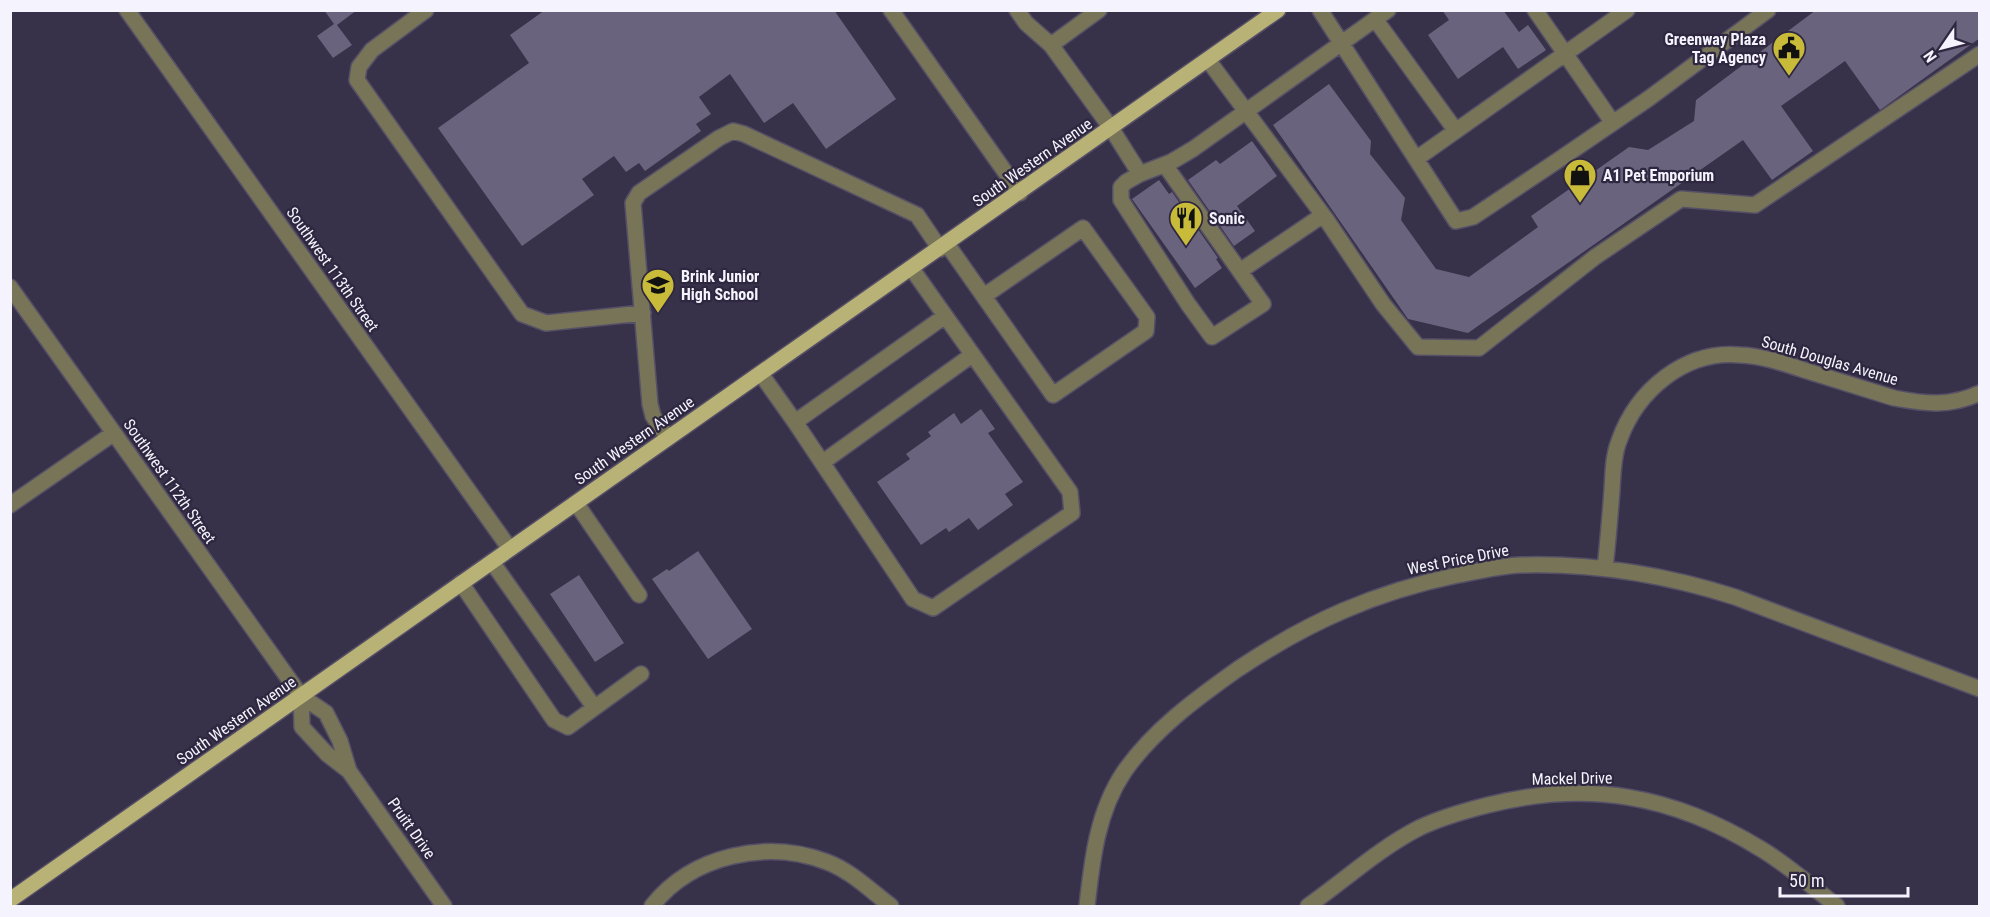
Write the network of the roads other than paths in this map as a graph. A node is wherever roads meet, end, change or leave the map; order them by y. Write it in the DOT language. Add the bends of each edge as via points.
graph roads {
  1 [pos="127,10"];
  2 [pos="426,10"];
  3 [pos="891,10"];
  4 [pos="1017,10"];
  5 [pos="1099,10"];
  6 [pos="1278,10"];
  7 [pos="1320,10"];
  8 [pos="1535,10"];
  9 [pos="1627,10"];
  10 [pos="1759,13"];
  11 [pos="1382,15"];
  12 [pos="1341,43"];
  13 [pos="1050,45"];
  14 [pos="1566,54"];
  15 [pos="1980,54"];
  16 [pos="1208,60"];
  17 [pos="1247,111"];
  18 [pos="1613,123"];
  19 [pos="1111,128"];
  20 [pos="1456,131"];
  21 [pos="1416,159"];
  22 [pos="1165,165"];
  23 [pos="1140,174"];
  24 [pos="1020,193"];
  25 [pos="1323,215"];
  26 [pos="943,246"];
  27 [pos="912,268"];
  28 [pos="1240,271"];
  29 [pos="10,287"];
  30 [pos="984,296"];
  31 [pos="643,313"];
  32 [pos="945,316"];
  33 [pos="972,355"];
  34 [pos="761,374"];
  35 [pos="1980,393"];
  36 [pos="795,422"];
  37 [pos="114,433"];
  38 [pos="668,438"];
  39 [pos="823,462"];
  40 [pos="576,503"];
  41 [pos="10,506"];
  42 [pos="510,549"];
  43 [pos="492,562"];
  44 [pos="1605,568"];
  45 [pos="461,584"];
  46 [pos="639,595"];
  47 [pos="641,674"];
  48 [pos="1980,688"];
  49 [pos="301,696"];
  50 [pos="594,707"];
  51 [pos="349,771"];
  52 [pos="10,900"];
  53 [pos="444,906"];
  54 [pos="652,906"];
  55 [pos="891,906"];
  56 [pos="1087,906"];
  57 [pos="1308,906"];
  58 [pos="1837,906"];
  1 -- 42 [label="street, Southwest 113th Street"];
  2 -- 31 [label="street" via="372,50 359,67 357,80 522,314 546,323"];
  3 -- 24 [label="street"];
  4 -- 13 [label="street"];
  5 -- 13 [label="street"];
  6 -- 16 [label="main road, South Western Avenue"];
  7 -- 12 [label="street"];
  8 -- 14 [label="street"];
  9 -- 14 [label="street"];
  10 -- 18 [label="street"];
  11 -- 12 [label="street"];
  11 -- 20 [label="street"];
  12 -- 17 [label="street"];
  12 -- 21 [label="street"];
  13 -- 19 [label="street"];
  14 -- 18 [label="street"];
  14 -- 20 [label="street"];
  15 -- 25 [label="street" via="1755,205 1681,199 1595,257 1479,348 1418,347 1383,304"];
  16 -- 17 [label="street"];
  16 -- 19 [label="main road, South Western Avenue"];
  17 -- 22 [label="street"];
  17 -- 25 [label="street"];
  18 -- 21 [label="street" via="1473,217 1456,221"];
  19 -- 23 [label="street"];
  19 -- 24 [label="main road, South Western Avenue"];
  20 -- 21 [label="street"];
  22 -- 23 [label="street"];
  22 -- 28 [label="street"];
  23 -- 28 [label="street" via="1121,187 1120,200 1212,337 1263,304"];
  24 -- 26 [label="main road, South Western Avenue"];
  25 -- 28 [label="street"];
  26 -- 27 [label="main road, South Western Avenue"];
  26 -- 30 [label="street"];
  26 -- 31 [label="street" via="917,215 733,131 639,193 633,203"];
  27 -- 32 [label="street"];
  27 -- 34 [label="main road, South Western Avenue"];
  29 -- 37 [label="street, Southwest 112th Street"];
  30 -- 30 [label="street" via="1053,395 1146,331 1148,317 1083,228"];
  31 -- 38 [label="street" via="650,404"];
  32 -- 33 [label="street"];
  32 -- 36 [label="street"];
  33 -- 39 [label="street"];
  33 -- 39 [label="street" via="1070,492 1072,513 933,608 913,599"];
  34 -- 36 [label="street"];
  34 -- 38 [label="main road, South Western Avenue"];
  35 -- 44 [label="street, South Douglas Avenue" via="1944,404 1912,401 1742,355 1723,354 1686,365 1645,395 1618,442"];
  36 -- 39 [label="street"];
  37 -- 41 [label="street"];
  37 -- 49 [label="street, Southwest 112th Street"];
  38 -- 40 [label="main road, South Western Avenue"];
  40 -- 42 [label="main road, South Western Avenue"];
  40 -- 46 [label="street"];
  42 -- 43 [label="main road, South Western Avenue"];
  43 -- 45 [label="main road, South Western Avenue"];
  43 -- 50 [label="street"];
  44 -- 48 [label="street, West Price Drive" via="1694,584 1736,597"];
  44 -- 56 [label="street, West Price Drive" via="1519,565 1429,581 1349,608 1302,629 1263,653 1171,720 1123,773 1095,844"];
  45 -- 49 [label="main road, South Western Avenue"];
  45 -- 50 [label="street" via="554,720 568,727"];
  47 -- 50 [label="street"];
  49 -- 51 [label="street, Pruitt Drive" via="326,713"];
  49 -- 51 [label="street, Pruitt Drive" via="302,727"];
  49 -- 52 [label="main road, South Western Avenue"];
  51 -- 53 [label="street, Pruitt Drive"];
  54 -- 55 [label="street" via="668,889 701,867 724,858 767,851 829,862"];
  57 -- 58 [label="street, Mackel Drive" via="1384,848 1419,828 1448,816 1515,799 1562,793 1627,796 1704,819 1763,850"];
}
